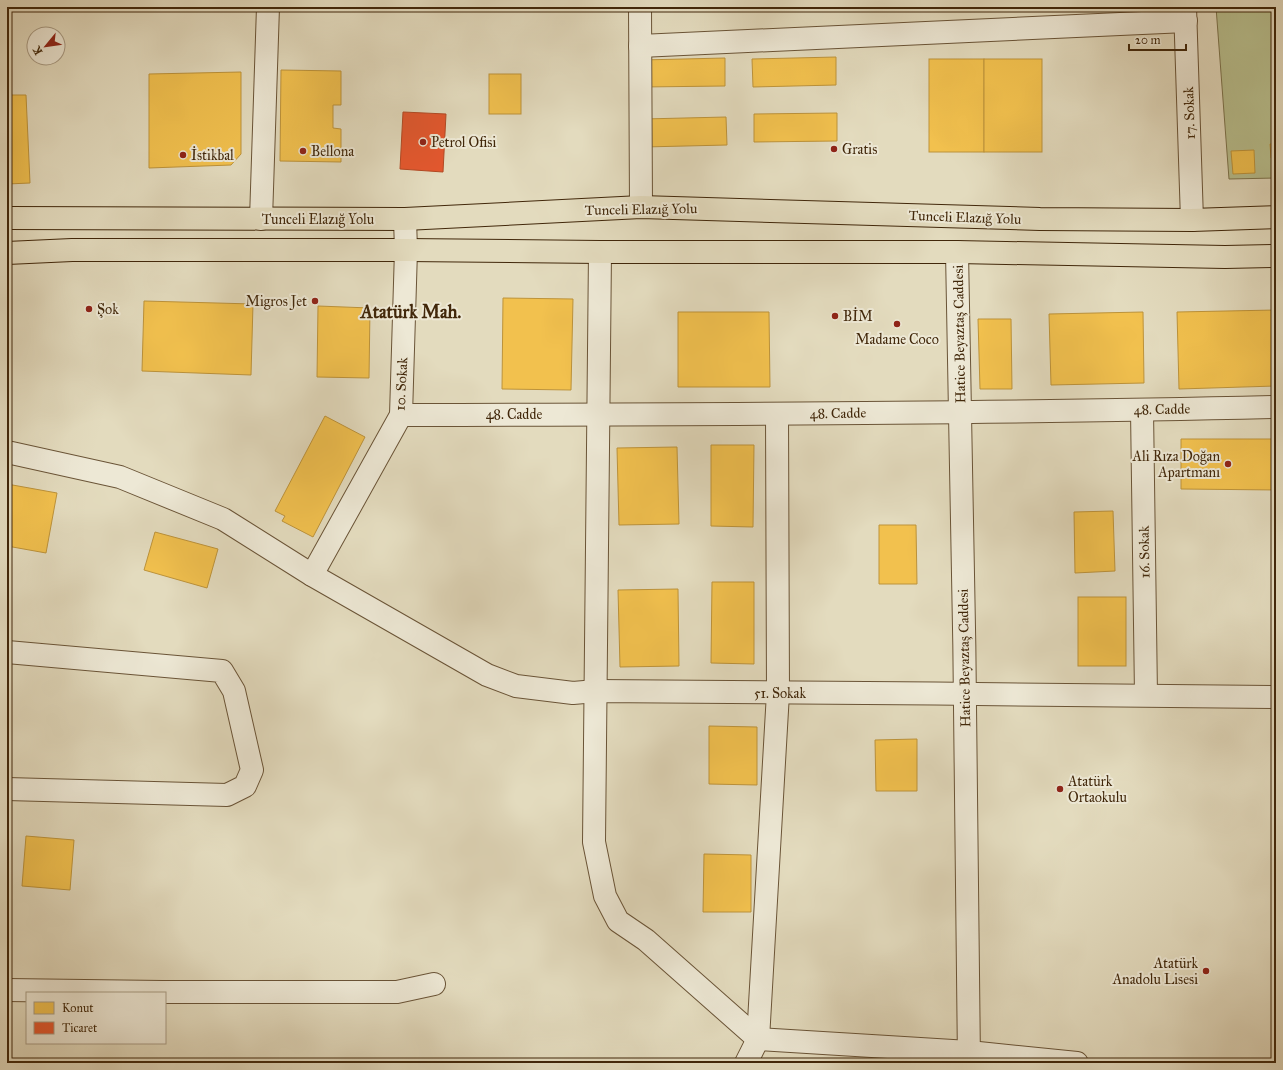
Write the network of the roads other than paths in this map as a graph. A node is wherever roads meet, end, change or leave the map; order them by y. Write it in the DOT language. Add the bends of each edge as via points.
graph roads {
  1 [pos="268,7"];
  2 [pos="640,7"];
  3 [pos="1185,14"];
  4 [pos="640,46"];
  5 [pos="641,207"];
  6 [pos="1276,217"];
  7 [pos="7,218"];
  8 [pos="261,219"];
  9 [pos="405,219"];
  10 [pos="1192,220"];
  11 [pos="406,250"];
  12 [pos="600,252"];
  13 [pos="957,252"];
  14 [pos="7,253"];
  15 [pos="1276,256"];
  16 [pos="1276,407"];
  17 [pos="1142,410"];
  18 [pos="961,412"];
  19 [pos="401,414"];
  20 [pos="597,414"];
  21 [pos="777,414"];
  22 [pos="7,452"];
  23 [pos="312,575"];
  24 [pos="7,652"];
  25 [pos="596,691"];
  26 [pos="778,693"];
  27 [pos="965,695"];
  28 [pos="1146,695"];
  29 [pos="1276,697"];
  30 [pos="7,790"];
  31 [pos="434,984"];
  32 [pos="7,990"];
  33 [pos="758,1039"];
  34 [pos="969,1058"];
  35 [pos="746,1063"];
  36 [pos="1077,1063"];
  1 -- 8 [label="street"];
  2 -- 4 [label="street"];
  3 -- 4 [label="street"];
  3 -- 10 [label="street, 17. Sokak"];
  4 -- 5 [label="street"];
  5 -- 9 [label="main road, Tunceli Elazığ Yolu"];
  5 -- 10 [label="main road, Tunceli Elazığ Yolu" via="1040,219"];
  6 -- 10 [label="main road, Tunceli Elazığ Yolu"];
  7 -- 8 [label="main road, Tunceli Elazığ Yolu"];
  8 -- 9 [label="main road, Tunceli Elazığ Yolu"];
  9 -- 11 [label="street, 10. Sokak"];
  11 -- 12 [label="main road"];
  11 -- 14 [label="main road" via="72,250"];
  11 -- 19 [label="street, 10. Sokak"];
  12 -- 13 [label="main road"];
  12 -- 20 [label="street"];
  13 -- 15 [label="main road"];
  13 -- 18 [label="street, Hatice Beyaztaş Caddesi"];
  16 -- 17 [label="street, 48. Cadde"];
  17 -- 18 [label="street, 48. Cadde"];
  17 -- 28 [label="street, 16. Sokak"];
  18 -- 21 [label="street, 48. Cadde"];
  18 -- 27 [label="street, Hatice Beyaztaş Caddesi"];
  19 -- 20 [label="street, 48. Cadde"];
  19 -- 23 [label="street, 10. Sokak"];
  20 -- 21 [label="street, 48. Cadde"];
  20 -- 25 [label="street"];
  21 -- 26 [label="street"];
  22 -- 23 [label="street, 51. Sokak" via="135,482 223,518"];
  23 -- 25 [label="street, 51. Sokak" via="486,675 516,686 573,693"];
  24 -- 30 [label="street" via="222,671 234,691 252,770 245,786 227,795"];
  25 -- 26 [label="street, 51. Sokak"];
  25 -- 33 [label="street" via="594,842 605,896 618,920 646,940"];
  26 -- 27 [label="street, 51. Sokak"];
  26 -- 33 [label="street"];
  27 -- 28 [label="street, 51. Sokak"];
  27 -- 34 [label="street, Hatice Beyaztaş Caddesi"];
  28 -- 29 [label="street, 51. Sokak"];
  31 -- 32 [label="street" via="397,992"];
  33 -- 34 [label="street"];
  33 -- 35 [label="street"];
  34 -- 36 [label="street"];
}
